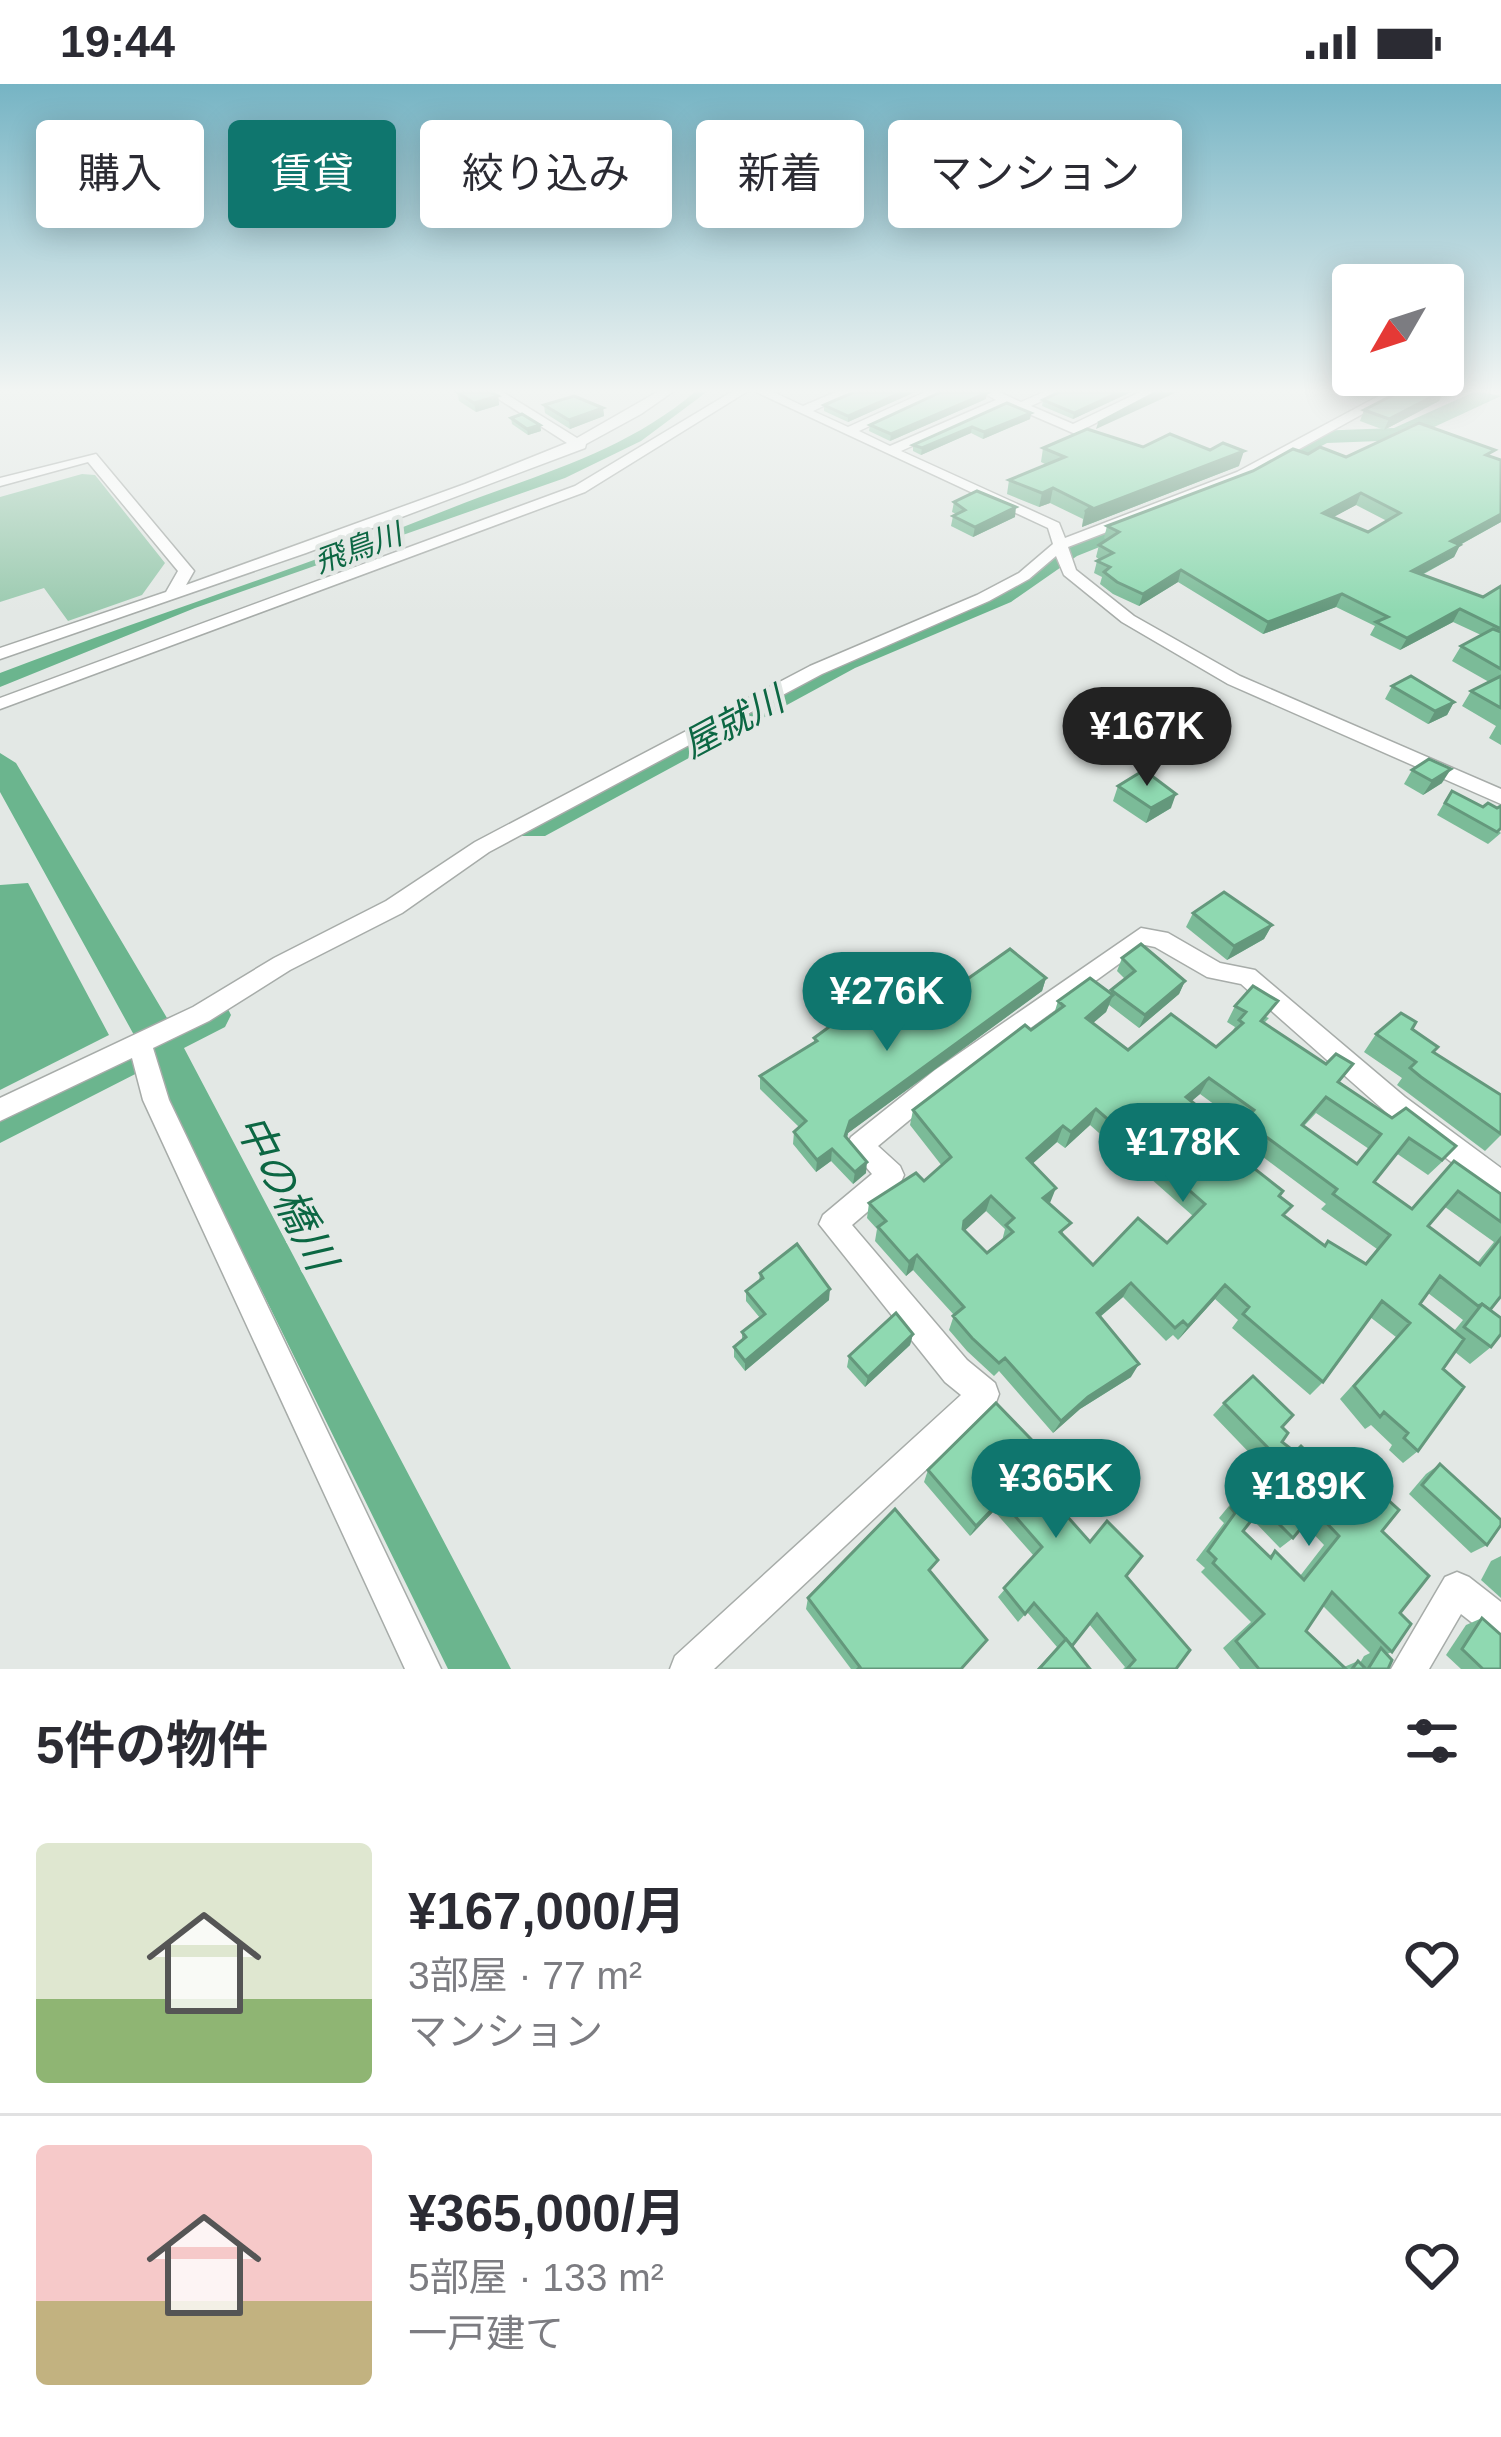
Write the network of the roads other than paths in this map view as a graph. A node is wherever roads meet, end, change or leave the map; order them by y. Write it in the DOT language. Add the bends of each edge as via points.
graph roads {
  1 [pos="65,465"];
  2 [pos="97,465"];
  3 [pos="526,465"];
  4 [pos="621,465"];
  5 [pos="924,465"];
  6 [pos="1261,465"];
  7 [pos="0,482"];
  8 [pos="1061,551"];
  9 [pos="172,595"];
  10 [pos="0,654"];
  11 [pos="0,704"];
  12 [pos="1501,796"];
  13 [pos="144,1051"];
  14 [pos="0,1110"];
  15 [pos="1501,1184"];
  16 [pos="1501,1624"];
  17 [pos="423,1669"];
  18 [pos="688,1669"];
  19 [pos="1409,1669"];
  1 -- 7 [label="street"];
  2 -- 9 [label="street" via="186,571"];
  3 -- 9 [label="street"];
  4 -- 11 [label="street" via="580,490"];
  5 -- 8 [label="street" via="1054,526"];
  6 -- 8 [label="street"];
  8 -- 12 [label="street" via="1076,580 1128,619 1234,680"];
  8 -- 13 [label="street" via="983,598 817,670 482,847"];
  9 -- 10 [label="street"];
  13 -- 14 [label="street"];
  13 -- 17 [label="street" via="156,1100"];
  15 -- 18 [label="street" via="1247,976 1215,971 1141,936 860,1145 891,1175 833,1224 984,1394"];
  16 -- 19 [label="street" via="1457,1589"];
}
